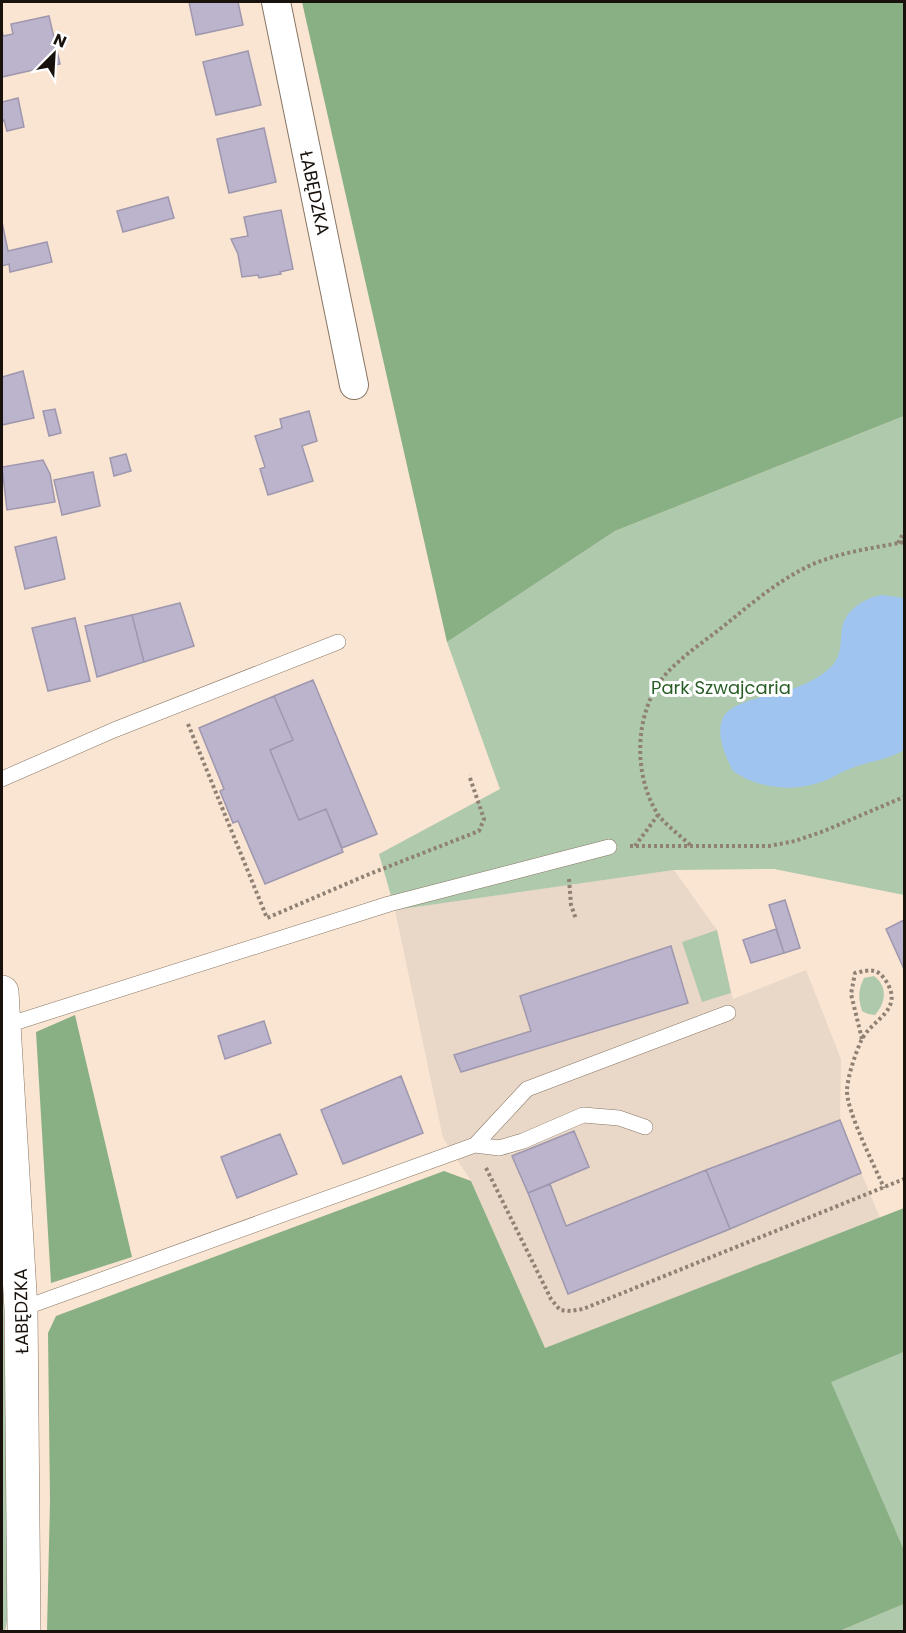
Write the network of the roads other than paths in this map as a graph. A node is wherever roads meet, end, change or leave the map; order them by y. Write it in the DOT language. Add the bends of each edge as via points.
graph roads {
  1 [pos="276,2"];
  2 [pos="354,386"];
  3 [pos="338,642"];
  4 [pos="2,779"];
  5 [pos="609,847"];
  6 [pos="2,992"];
  7 [pos="728,1013"];
  8 [pos="4,1026"];
  9 [pos="5,1090"];
  10 [pos="645,1127"];
  11 [pos="475,1145"];
  12 [pos="21,1309"];
  13 [pos="24,1632"];
  1 -- 2 [label="street, ŁABĘDZKA"];
  3 -- 4 [label="lane" via="114,730"];
  5 -- 8 [label="lane" via="389,904"];
  6 -- 8 [label="street, ŁABĘDZKA"];
  7 -- 11 [label="lane" via="527,1089"];
  8 -- 9 [label="street, ŁABĘDZKA"];
  9 -- 12 [label="street, ŁABĘDZKA"];
  10 -- 11 [label="lane" via="619,1118 583,1115 499,1148"];
  11 -- 12 [label="lane"];
  12 -- 13 [label="street, ŁABĘDZKA"];
}
